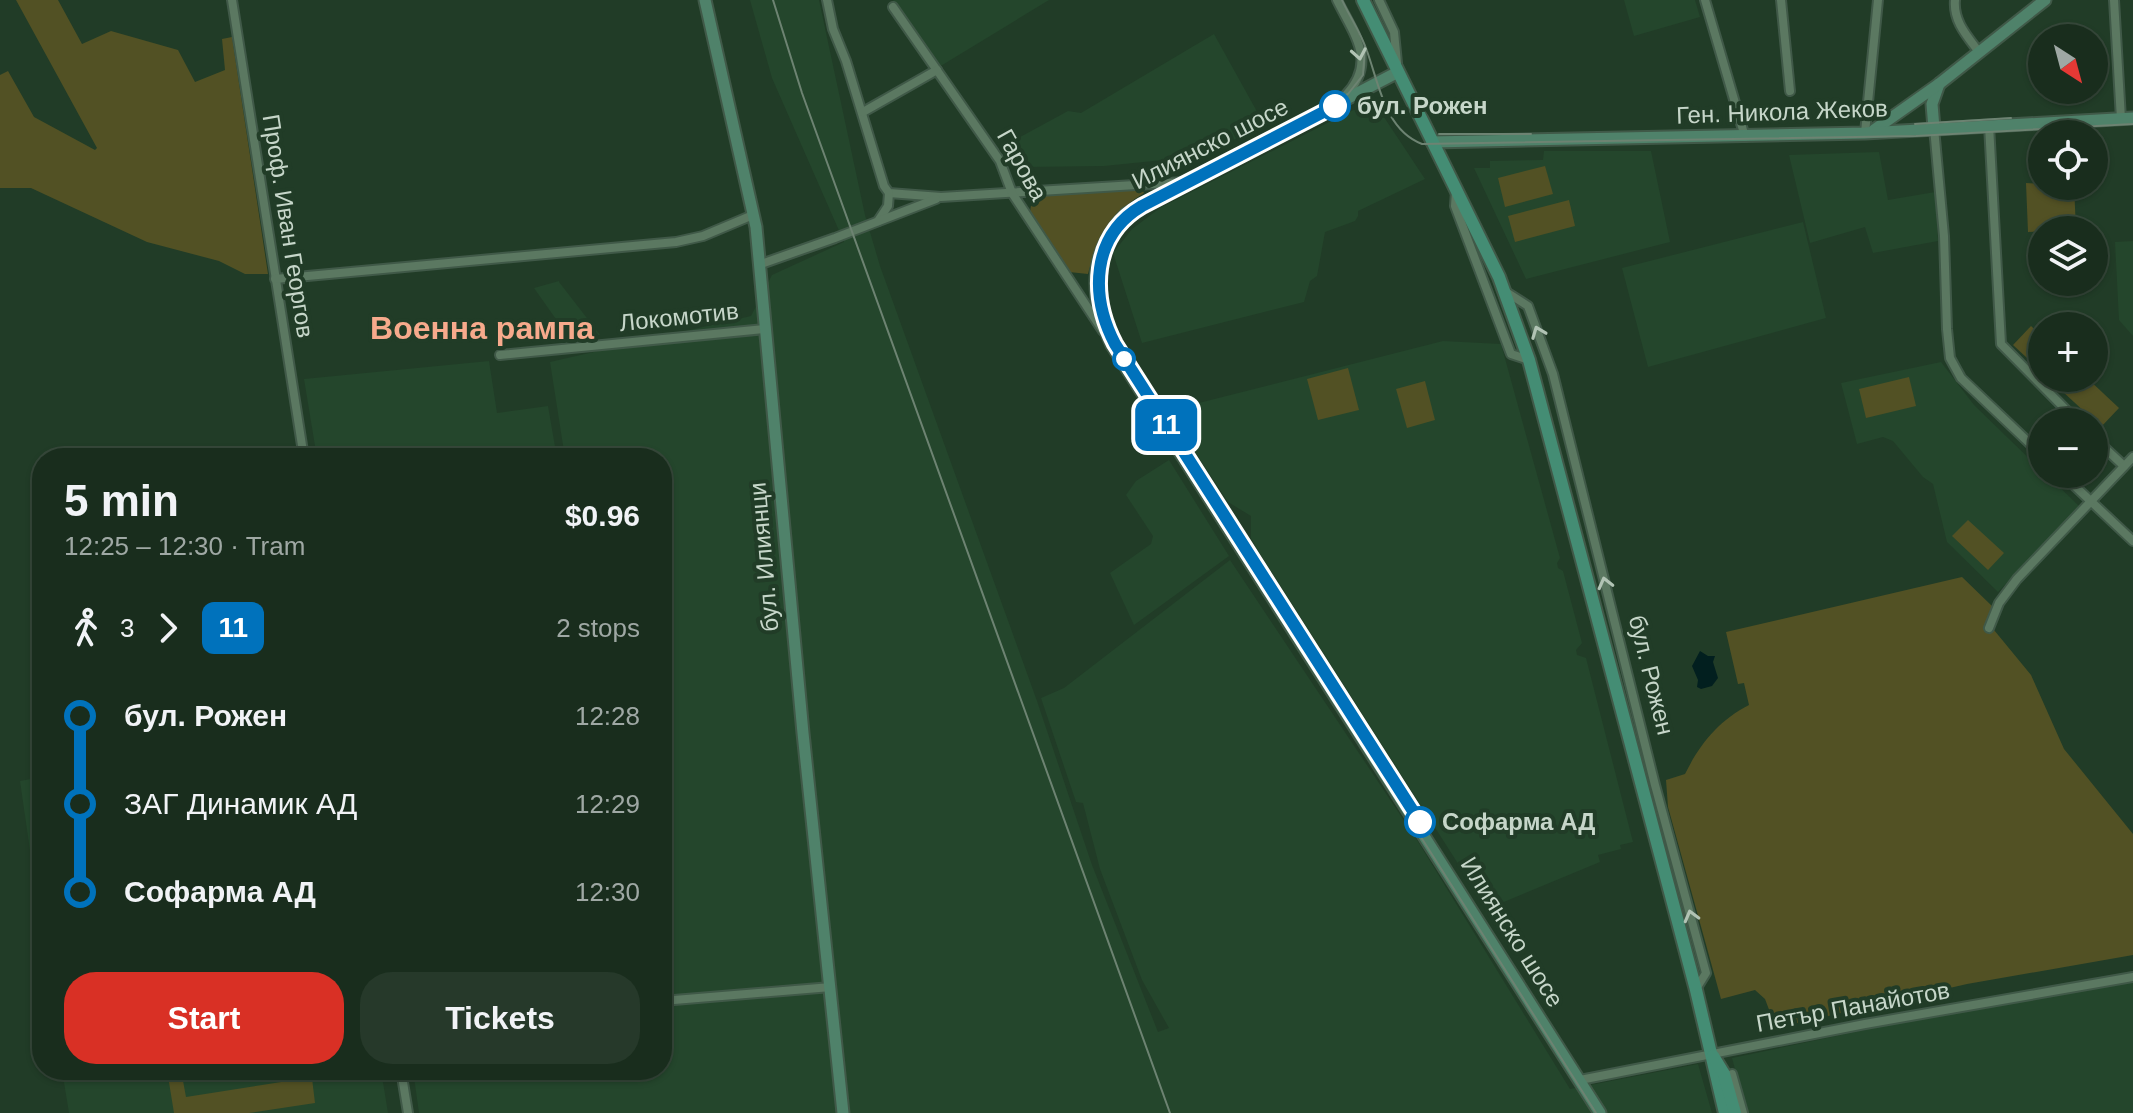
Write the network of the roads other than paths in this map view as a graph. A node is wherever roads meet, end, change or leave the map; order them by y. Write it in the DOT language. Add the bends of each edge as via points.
graph roads {
  1 [pos="232,0"];
  2 [pos="705,0"];
  3 [pos="827,0"];
  4 [pos="1337,0"];
  5 [pos="1363,0"];
  6 [pos="1379,0"];
  7 [pos="1705,0"];
  8 [pos="1781,0"];
  9 [pos="1878,0"];
  10 [pos="1955,0"];
  11 [pos="2045,0"];
  12 [pos="2114,0"];
  13 [pos="893,7"];
  14 [pos="1979,52"];
  15 [pos="937,70"];
  16 [pos="1398,72"];
  17 [pos="1939,84"];
  18 [pos="1790,91"];
  19 [pos="1337,103"];
  20 [pos="863,112"];
  21 [pos="2127,118"];
  22 [pos="1989,125"];
  23 [pos="1934,128"];
  24 [pos="1867,133"];
  25 [pos="1745,137"];
  26 [pos="1432,142"];
  27 [pos="1184,182"];
  28 [pos="886,190"];
  29 [pos="1456,190"];
  30 [pos="1012,193"];
  31 [pos="941,197"];
  32 [pos="753,215"];
  33 [pos="876,222"];
  34 [pos="761,264"];
  35 [pos="275,279"];
  36 [pos="1503,290"];
  37 [pos="765,329"];
  38 [pos="1112,345"];
  39 [pos="500,355"];
  40 [pos="1529,360"];
  41 [pos="2064,408"];
  42 [pos="2028,442"];
  43 [pos="302,448"];
  44 [pos="2108,451"];
  45 [pos="2133,457"];
  46 [pos="2124,466"];
  47 [pos="2077,488"];
  48 [pos="2091,501"];
  49 [pos="2133,541"];
  50 [pos="1989,628"];
  51 [pos="2133,977"];
  52 [pos="831,987"];
  53 [pos="1696,990"];
  54 [pos="672,1000"];
  55 [pos="1711,1053"];
  56 [pos="1732,1074"];
  57 [pos="403,1080"];
  58 [pos="1580,1080"];
  59 [pos="408,1113"];
  60 [pos="843,1113"];
  61 [pos="1600,1113"];
  62 [pos="1725,1113"];
  63 [pos="1735,1113"];
  64 [pos="1743,1113"];
  1 -- 35 [label="street, Проф. Иван Георгов"];
  2 -- 32 [label="street, бул. Илиянци"];
  3 -- 20 [label="street"];
  4 -- 19 [label="street, one-way" via="1363,61 1354,86"];
  5 -- 16 [label="main road, бул. Рожен"];
  6 -- 16 [label="street, бул. Рожен" via="1394,32"];
  7 -- 25 [label="street"];
  8 -- 18 [label="street"];
  9 -- 24 [label="street"];
  10 -- 14 [label="street" via="1957,20"];
  11 -- 14 [label="street"];
  12 -- 21 [label="street"];
  13 -- 15 [label="street, Гарова"];
  14 -- 17 [label="street"];
  15 -- 20 [label="street"];
  15 -- 30 [label="street, Гарова" via="1000,161"];
  16 -- 19 [label="street, Илиянско шосе"];
  16 -- 26 [label="main road, бул. Рожен"];
  17 -- 23 [label="street" via="1932,104"];
  17 -- 24 [label="street"];
  19 -- 27 [label="street, Илиянско шосе"];
  20 -- 28 [label="street"];
  21 -- 22 [label="street, Ген. Никола Жеков"];
  22 -- 23 [label="street, Ген. Никола Жеков"];
  22 -- 41 [label="street" via="2001,344"];
  23 -- 24 [label="street, Ген. Никола Жеков"];
  23 -- 42 [label="street" via="1950,358 1961,378"];
  24 -- 25 [label="street, Ген. Никола Жеков"];
  25 -- 26 [label="street, Ген. Никола Жеков"];
  26 -- 29 [label="main road, бул. Рожен"];
  27 -- 30 [label="street"];
  27 -- 38 [label="street, Илиянско шосе" via="1126,214 1103,247 1096,268 1096,300"];
  28 -- 31 [label="street"];
  28 -- 33 [label="street" via="888,206"];
  29 -- 36 [label="main road, бул. Рожен"];
  29 -- 40 [label="street, бул. Рожен" via="1455,206 1511,354"];
  30 -- 31 [label="street"];
  30 -- 38 [label="street, Гарова"];
  31 -- 33 [label="street"];
  32 -- 34 [label="street, бул. Илиянци"];
  32 -- 35 [label="street" via="676,242"];
  33 -- 34 [label="street"];
  34 -- 37 [label="street, бул. Илиянци"];
  35 -- 43 [label="street, Проф. Иван Георгов"];
  36 -- 40 [label="main road, бул. Рожен"];
  53 -- 36 [label="street, бул. Рожен, one-way" via="1706,973 1703,960 1553,374 1528,306"];
  37 -- 39 [label="street, Локомотив"];
  37 -- 52 [label="street, бул. Илиянци"];
  38 -- 58 [label="street, Илиянско шосе"];
  40 -- 53 [label="main road, бул. Рожен"];
  44 -- 46 [label="street"];
  45 -- 46 [label="street"];
  46 -- 48 [label="street"];
  47 -- 48 [label="street"];
  48 -- 49 [label="street"];
  48 -- 50 [label="street" via="2017,579"];
  51 -- 55 [label="street, Петър Панайотов"];
  52 -- 54 [label="street"];
  52 -- 60 [label="street, бул. Илиянци"];
  53 -- 55 [label="main road, бул. Рожен"];
  55 -- 58 [label="street, Петър Панайотов"];
  55 -- 62 [label="main road, бул. Рожен"];
  55 -- 63 [label="main road, бул. Рожен" via="1724,1074"];
  56 -- 64 [label="street"];
  57 -- 59 [label="street"];
  58 -- 61 [label="street, Илиянско шосе"];
}
